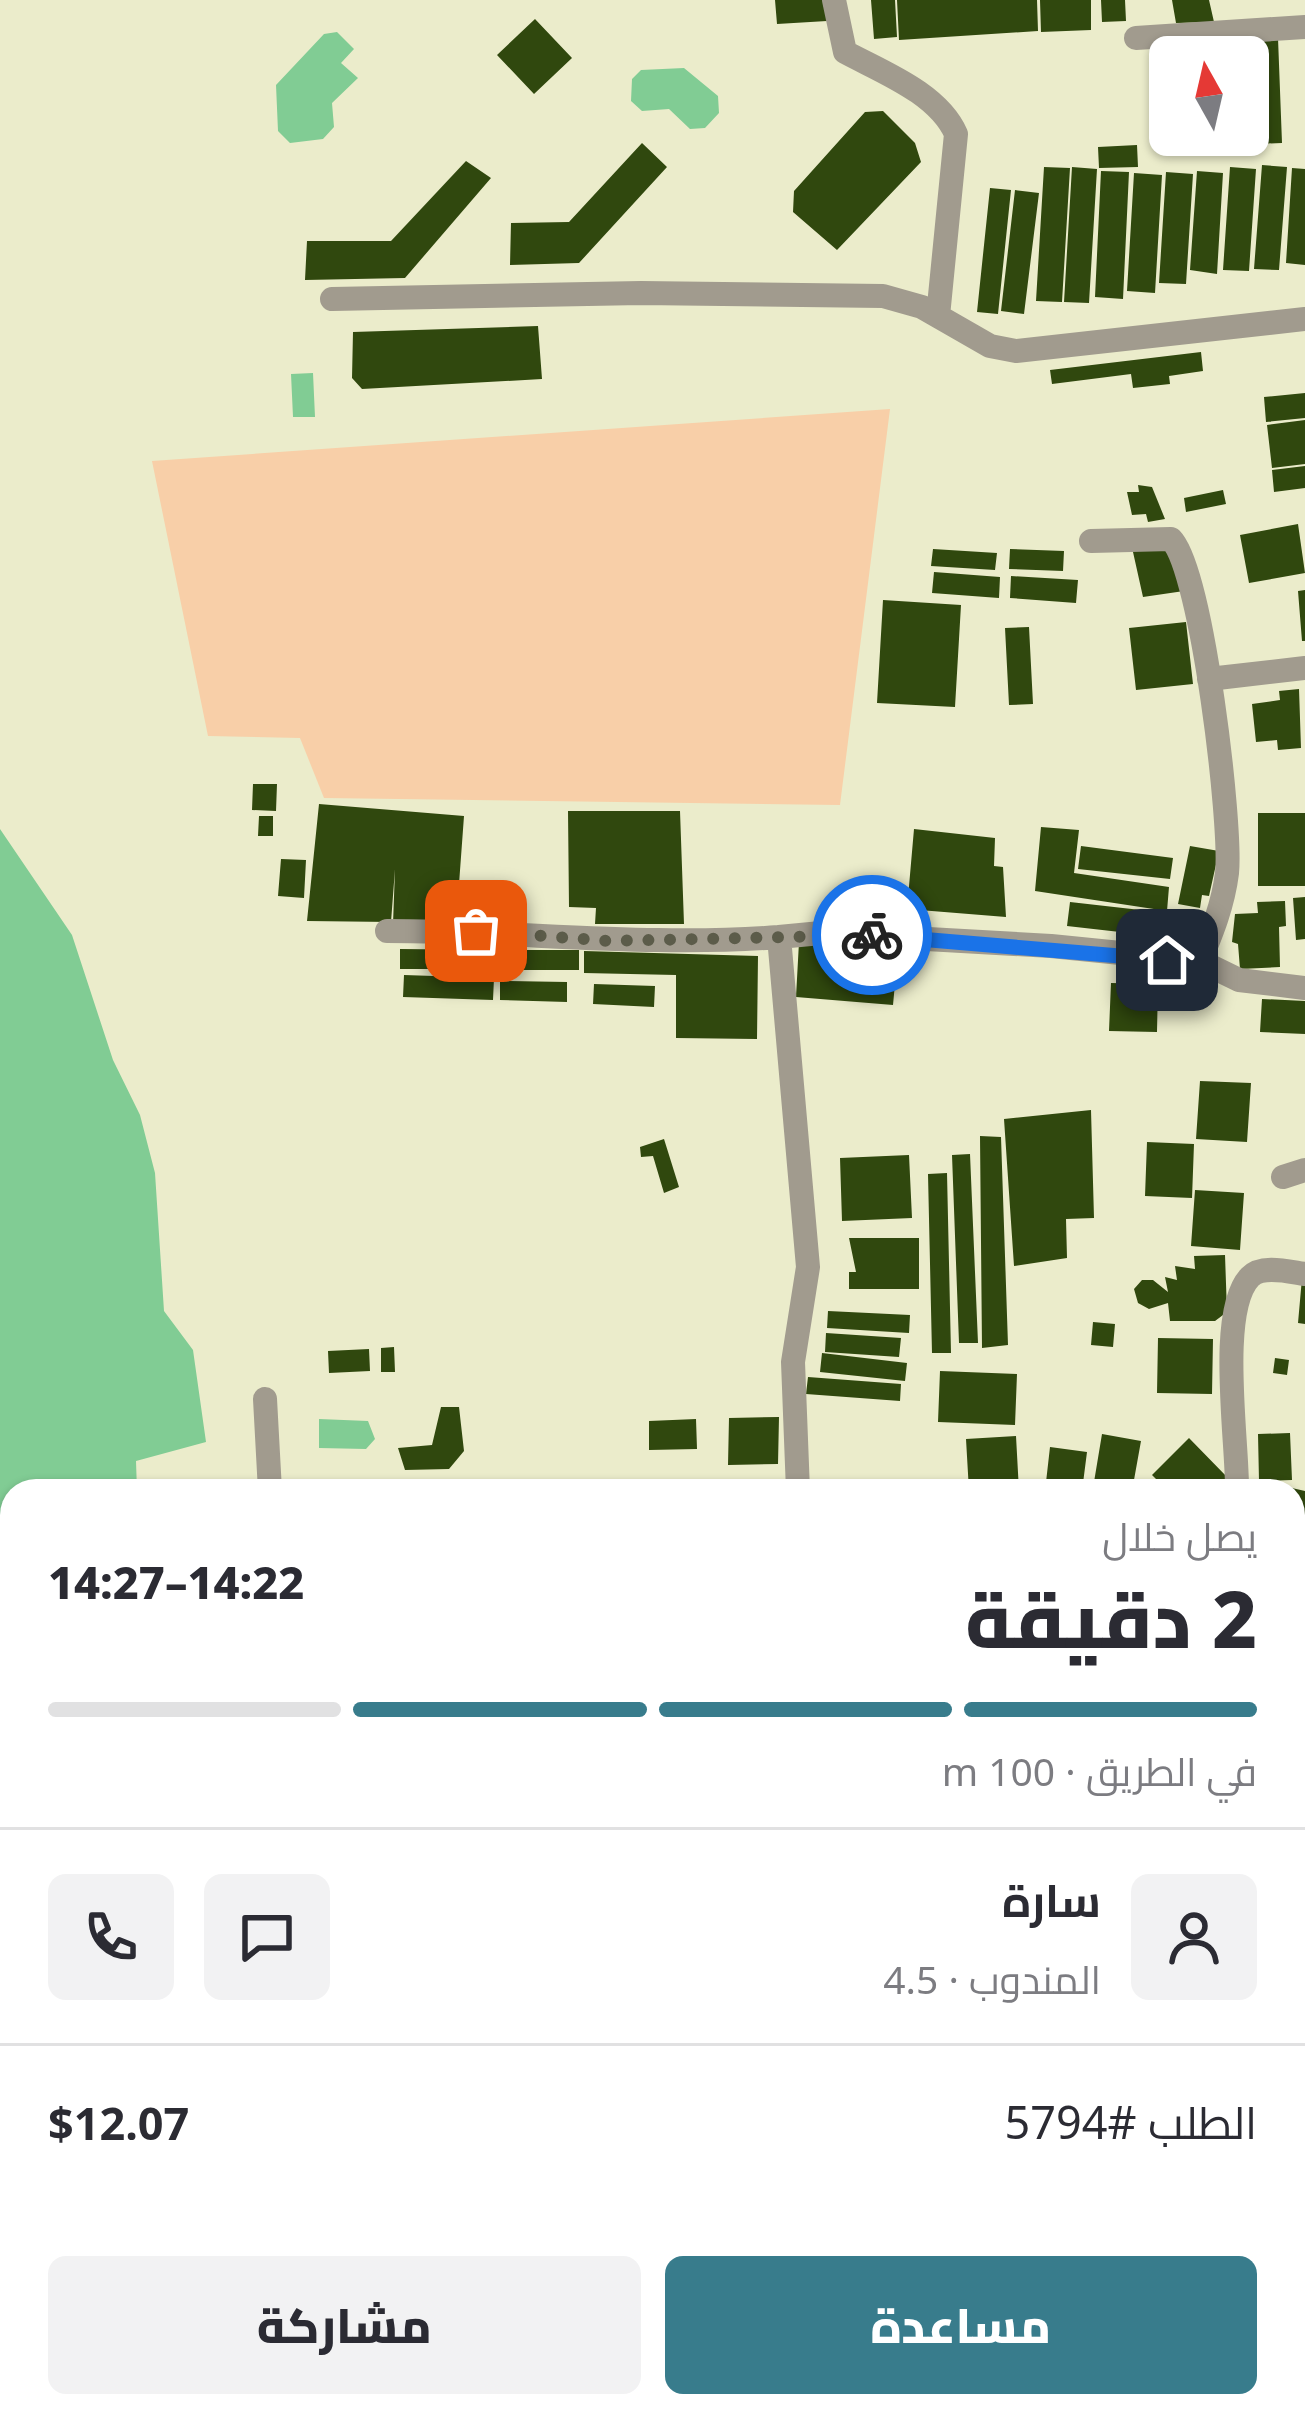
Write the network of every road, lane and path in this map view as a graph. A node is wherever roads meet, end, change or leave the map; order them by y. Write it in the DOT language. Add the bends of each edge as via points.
graph roads {
  1 [pos="834,0"];
  2 [pos="1305,27"];
  3 [pos="1136,38"];
  4 [pos="332,299"];
  5 [pos="938,316"];
  6 [pos="1305,319"];
  7 [pos="1091,541"];
  8 [pos="1305,668"];
  9 [pos="1209,679"];
  10 [pos="388,931"];
  11 [pos="779,937"];
  12 [pos="1200,961"];
  13 [pos="1305,988"];
  14 [pos="1305,1274"];
  15 [pos="266,1399"];
  16 [pos="269,1479"];
  17 [pos="798,1479"];
  18 [pos="1237,1479"];
  1 -- 5 [label="street" via="845,52 918,93 956,134"];
  2 -- 3 [label="street"];
  4 -- 5 [label="street" via="864,295"];
  5 -- 6 [label="street" via="975,340 1016,350"];
  7 -- 9 [label="street" via="1159,536 1176,543"];
  8 -- 9 [label="street"];
  9 -- 12 [label="street" via="1227,872"];
  10 -- 11 [label="street" via="610,941"];
  11 -- 12 [label="street" via="886,935"];
  11 -- 17 [label="street" via="808,1267 793,1362"];
  12 -- 13 [label="street" via="1231,978"];
  14 -- 18 [label="street" via="1264,1270 1250,1276 1239,1300"];
  15 -- 16 [label="street"];
}
